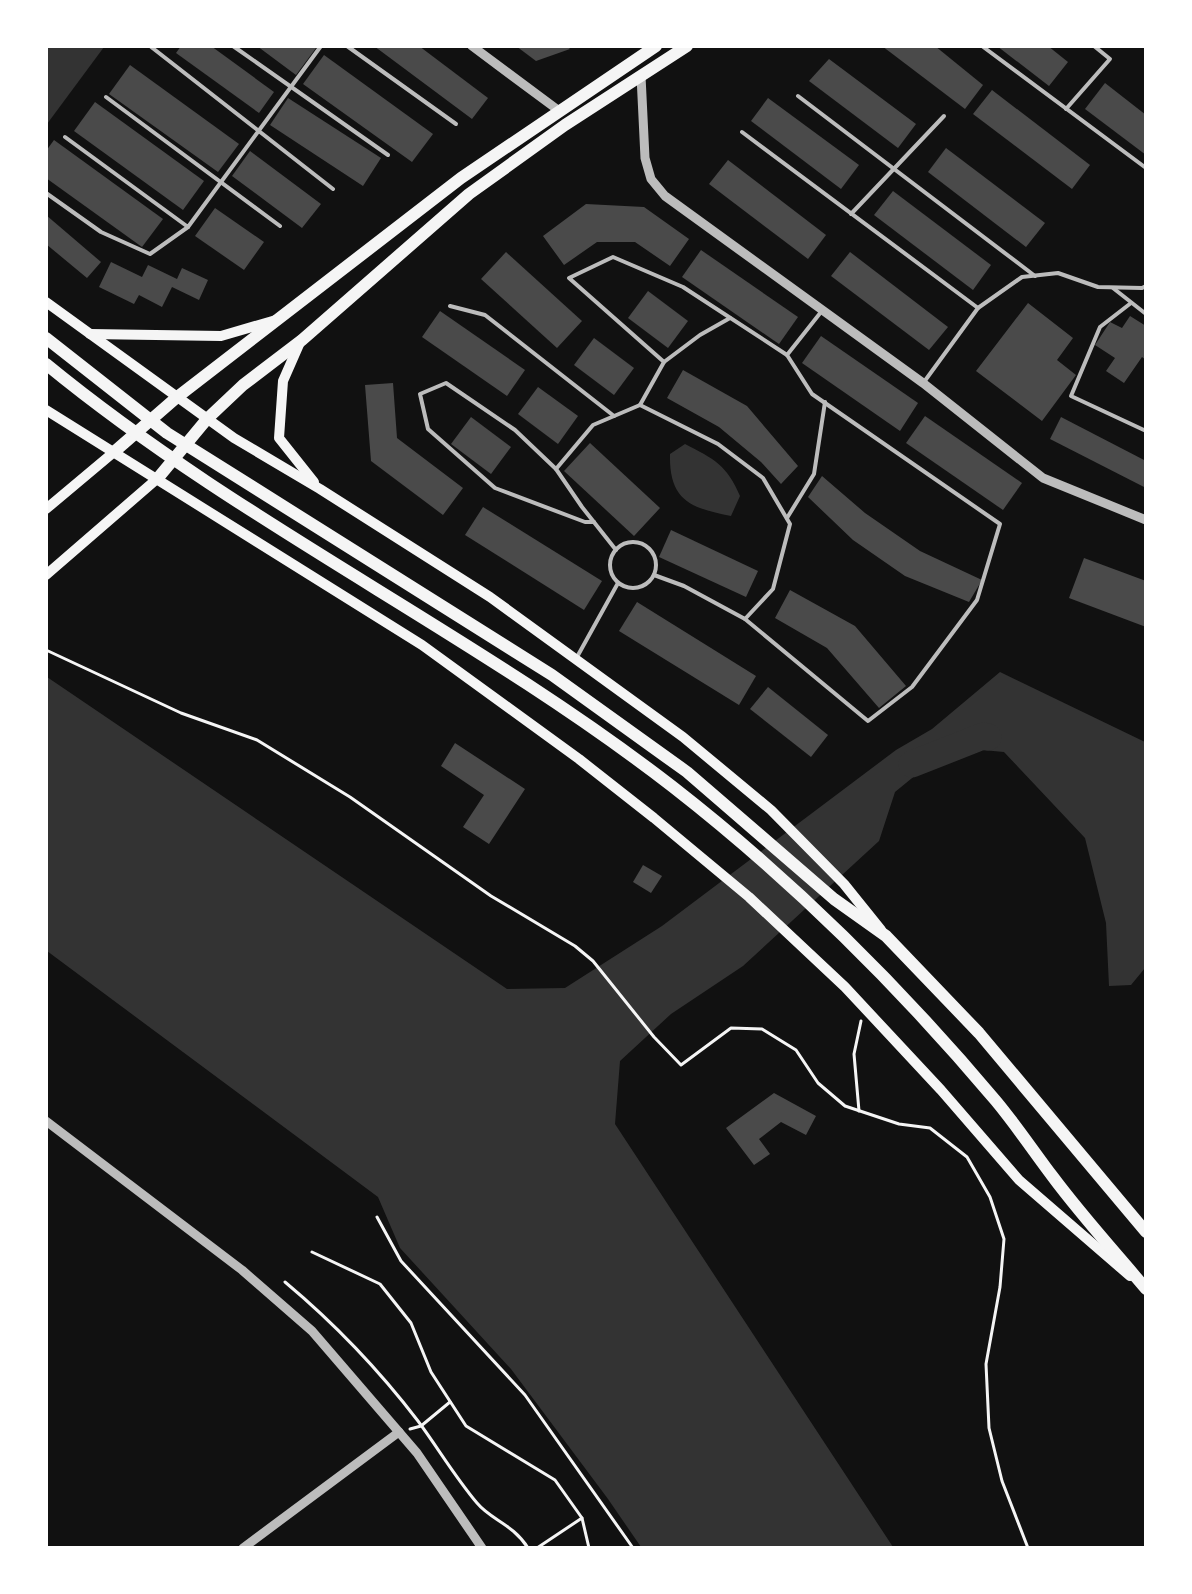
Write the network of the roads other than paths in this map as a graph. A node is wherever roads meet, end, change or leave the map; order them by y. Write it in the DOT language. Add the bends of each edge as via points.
graph roads {
  1 [pos="150,46"];
  2 [pos="233,46"];
  3 [pos="321,46"];
  4 [pos="346,46"];
  5 [pos="472,46"];
  6 [pos="656,46"];
  7 [pos="687,46"];
  8 [pos="982,46"];
  9 [pos="1094,46"];
  10 [pos="641,76"];
  11 [pos="291,87"];
  12 [pos="798,96"];
  13 [pos="106,97"];
  14 [pos="1066,109"];
  15 [pos="558,110"];
  16 [pos="944,116"];
  17 [pos="456,124"];
  18 [pos="259,131"];
  19 [pos="742,132"];
  20 [pos="65,137"];
  21 [pos="388,155"];
  22 [pos="893,168"];
  23 [pos="1146,168"];
  24 [pos="222,183"];
  25 [pos="333,189"];
  26 [pos="46,193"];
  27 [pos="851,214"];
  28 [pos="280,226"];
  29 [pos="188,227"];
  30 [pos="1035,276"];
  31 [pos="1146,286"];
  32 [pos="1113,288"];
  33 [pos="46,302"];
  34 [pos="1131,303"];
  35 [pos="450,306"];
  36 [pos="824,309"];
  37 [pos="978,309"];
  38 [pos="1146,314"];
  39 [pos="730,318"];
  40 [pos="279,319"];
  41 [pos="86,333"];
  42 [pos="46,338"];
  43 [pos="302,340"];
  44 [pos="787,355"];
  45 [pos="664,362"];
  46 [pos="46,364"];
  47 [pos="923,383"];
  48 [pos="176,398"];
  49 [pos="825,402"];
  50 [pos="640,405"];
  51 [pos="46,410"];
  52 [pos="614,416"];
  53 [pos="207,419"];
  54 [pos="1146,431"];
  55 [pos="114,452"];
  56 [pos="556,469"];
  57 [pos="158,478"];
  58 [pos="320,489"];
  59 [pos="46,509"];
  60 [pos="787,518"];
  61 [pos="1146,520"];
  62 [pos="594,522"];
  63 [pos="616,550"];
  64 [pos="46,575"];
  65 [pos="654,575"];
  66 [pos="618,583"];
  67 [pos="745,619"];
  68 [pos="577,658"];
  69 [pos="886,936"];
  70 [pos="46,1121"];
  71 [pos="1146,1232"];
  72 [pos="1146,1289"];
  73 [pos="399,1432"];
  74 [pos="243,1548"];
  75 [pos="482,1548"];
  1 -- 18 [label="lane"];
  2 -- 11 [label="lane"];
  3 -- 11 [label="lane"];
  4 -- 17 [label="lane"];
  5 -- 15 [label="street"];
  6 -- 15 [label="main road"];
  7 -- 10 [label="main road"];
  8 -- 14 [label="lane"];
  9 -- 14 [label="lane" via="1110,59"];
  10 -- 36 [label="street" via="645,158 651,179 665,196"];
  10 -- 43 [label="main road" via="469,194"];
  11 -- 18 [label="lane"];
  11 -- 21 [label="lane"];
  12 -- 22 [label="lane"];
  13 -- 24 [label="lane"];
  14 -- 23 [label="lane"];
  15 -- 40 [label="main road" via="461,178"];
  16 -- 22 [label="lane"];
  18 -- 24 [label="lane"];
  18 -- 25 [label="lane"];
  19 -- 27 [label="lane"];
  20 -- 29 [label="lane"];
  22 -- 27 [label="lane"];
  22 -- 30 [label="lane"];
  24 -- 28 [label="lane"];
  24 -- 29 [label="lane"];
  26 -- 29 [label="lane" via="101,232 150,254"];
  27 -- 37 [label="lane"];
  30 -- 32 [label="lane" via="1058,273"];
  30 -- 37 [label="lane" via="1022,277"];
  31 -- 32 [label="lane"];
  32 -- 34 [label="lane"];
  33 -- 41 [label="main road"];
  34 -- 38 [label="lane"];
  34 -- 54 [label="lane" via="1100,327 1071,396"];
  35 -- 52 [label="lane" via="485,315"];
  36 -- 44 [label="lane"];
  36 -- 47 [label="street"];
  37 -- 47 [label="lane"];
  39 -- 44 [label="lane"];
  39 -- 45 [label="lane"];
  39 -- 45 [label="lane" via="683,287 614,257 569,278"];
  40 -- 41 [label="main road" via="221,336"];
  40 -- 48 [label="main road"];
  41 -- 48 [label="main road"];
  42 -- 69 [label="main road" via="176,439 543,669 622,724 732,810 834,899"];
  43 -- 53 [label="main road" via="243,385"];
  43 -- 58 [label="main road" via="283,381 279,438"];
  44 -- 49 [label="lane" via="812,393"];
  45 -- 50 [label="lane"];
  46 -- 72 [label="main road" via="154,448 477,650 608,738 719,825 818,914 967,1067"];
  47 -- 61 [label="street" via="1043,478"];
  48 -- 53 [label="main road"];
  48 -- 55 [label="main road"];
  49 -- 60 [label="lane" via="813,474"];
  49 -- 67 [label="lane" via="1000,524 977,600 912,687 868,721"];
  50 -- 52 [label="lane"];
  50 -- 60 [label="lane" via="727,451 763,478"];
  51 -- 55 [label="main road"];
  52 -- 56 [label="lane" via="593,425"];
  53 -- 57 [label="main road"];
  53 -- 58 [label="main road"];
  55 -- 57 [label="main road"];
  55 -- 59 [label="main road"];
  56 -- 62 [label="lane"];
  56 -- 62 [label="lane" via="515,430 446,384 420,394 428,429 495,489"];
  57 -- 64 [label="main road"];
  57 -- 72 [label="main road" via="380,616 465,674 714,866 894,1039 1018,1180"];
  58 -- 68 [label="main road" via="490,597"];
  60 -- 67 [label="lane" via="790,524 773,589"];
  62 -- 63 [label="lane"];
  63 -- 65 [label="lane" via="628,543 642,544 653,554"];
  63 -- 66 [label="lane" via="610,563"];
  65 -- 66 [label="lane" via="638,588"];
  65 -- 67 [label="lane" via="684,586"];
  66 -- 68 [label="lane"];
  68 -- 69 [label="main road" via="683,737 771,810 844,884"];
  69 -- 71 [label="main road" via="979,1033"];
  70 -- 73 [label="street" via="286,1308 312,1331"];
  73 -- 74 [label="street"];
  73 -- 75 [label="street"];
}
